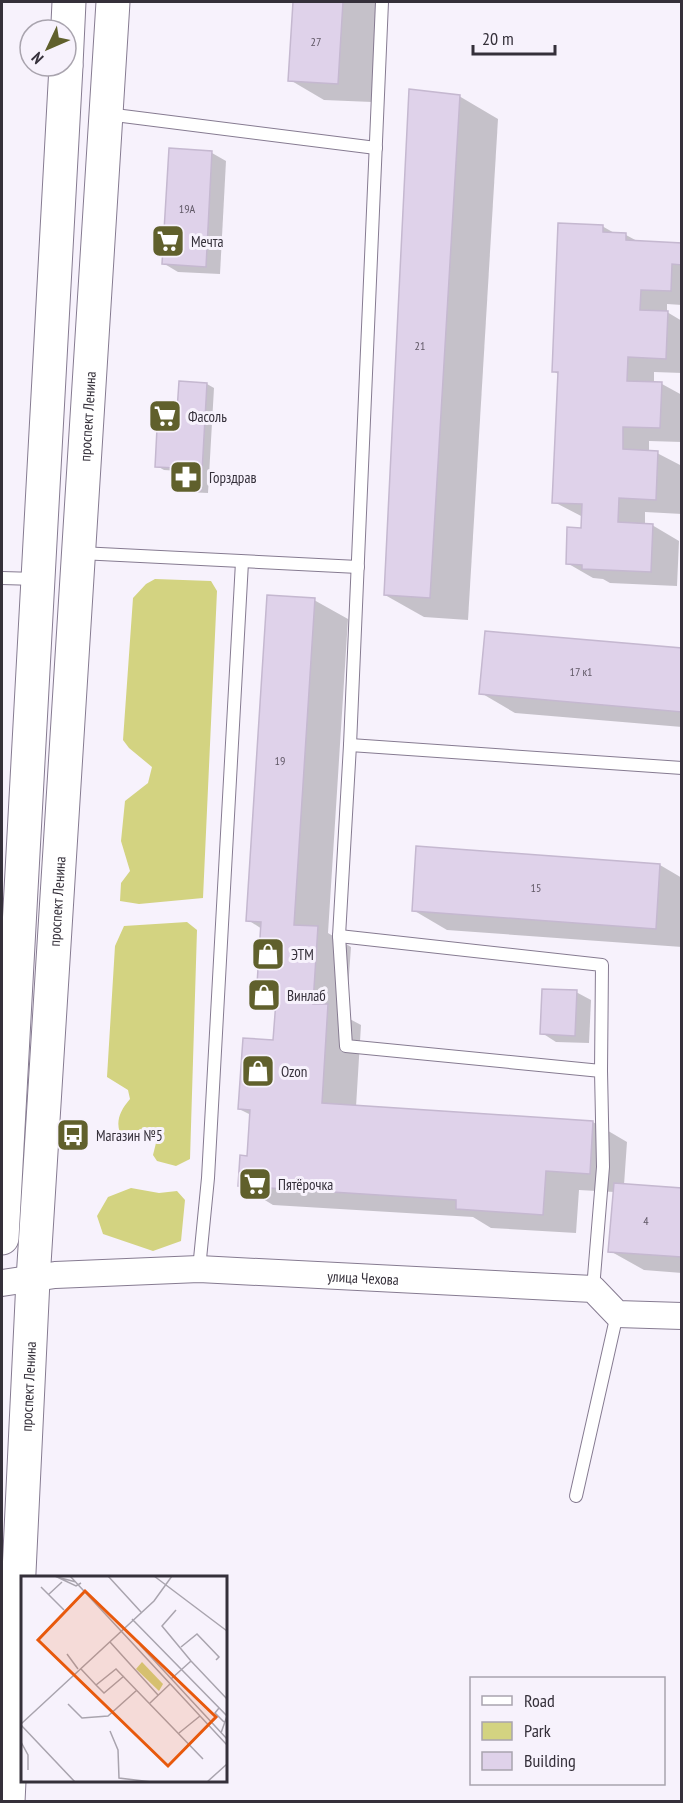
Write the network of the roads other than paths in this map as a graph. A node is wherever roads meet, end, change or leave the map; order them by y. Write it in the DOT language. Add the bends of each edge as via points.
graph roads {
  1 [pos="69,2"];
  2 [pos="113,2"];
  3 [pos="382,2"];
  4 [pos="68,18"];
  5 [pos="65,78"];
  6 [pos="106,114"];
  7 [pos="376,148"];
  8 [pos="79,553"];
  9 [pos="242,562"];
  10 [pos="358,567"];
  11 [pos="2,578"];
  12 [pos="38,579"];
  13 [pos="350,744"];
  14 [pos="681,768"];
  15 [pos="339,936"];
  16 [pos="601,1071"];
  17 [pos="2,1238"];
  18 [pos="200,1269"];
  19 [pos="33,1280"];
  20 [pos="2,1283"];
  21 [pos="593,1289"];
  22 [pos="616,1314"];
  23 [pos="681,1316"];
  24 [pos="576,1496"];
  25 [pos="8,1802"];
  1 -- 4 [label="main road"];
  2 -- 6 [label="main road, проспект Ленина"];
  3 -- 7 [label="lane"];
  5 -- 12 [label="main road"];
  6 -- 7 [label="lane"];
  6 -- 8 [label="main road, проспект Ленина"];
  7 -- 10 [label="lane"];
  8 -- 9 [label="lane"];
  8 -- 19 [label="main road, проспект Ленина"];
  9 -- 10 [label="lane"];
  9 -- 18 [label="lane"];
  10 -- 13 [label="lane"];
  11 -- 12 [label="lane"];
  12 -- 17 [label="main road"];
  13 -- 14 [label="lane"];
  13 -- 15 [label="lane"];
  15 -- 16 [label="lane" via="346,1046"];
  15 -- 16 [label="lane" via="602,965"];
  16 -- 21 [label="lane" via="603,1167"];
  18 -- 19 [label="street, улица Чехова" via="55,1275"];
  18 -- 21 [label="street, улица Чехова"];
  19 -- 20 [label="street, улица Чехова"];
  19 -- 25 [label="main road, проспект Ленина"];
  21 -- 22 [label="street"];
  22 -- 23 [label="street"];
  22 -- 24 [label="lane"];
}
